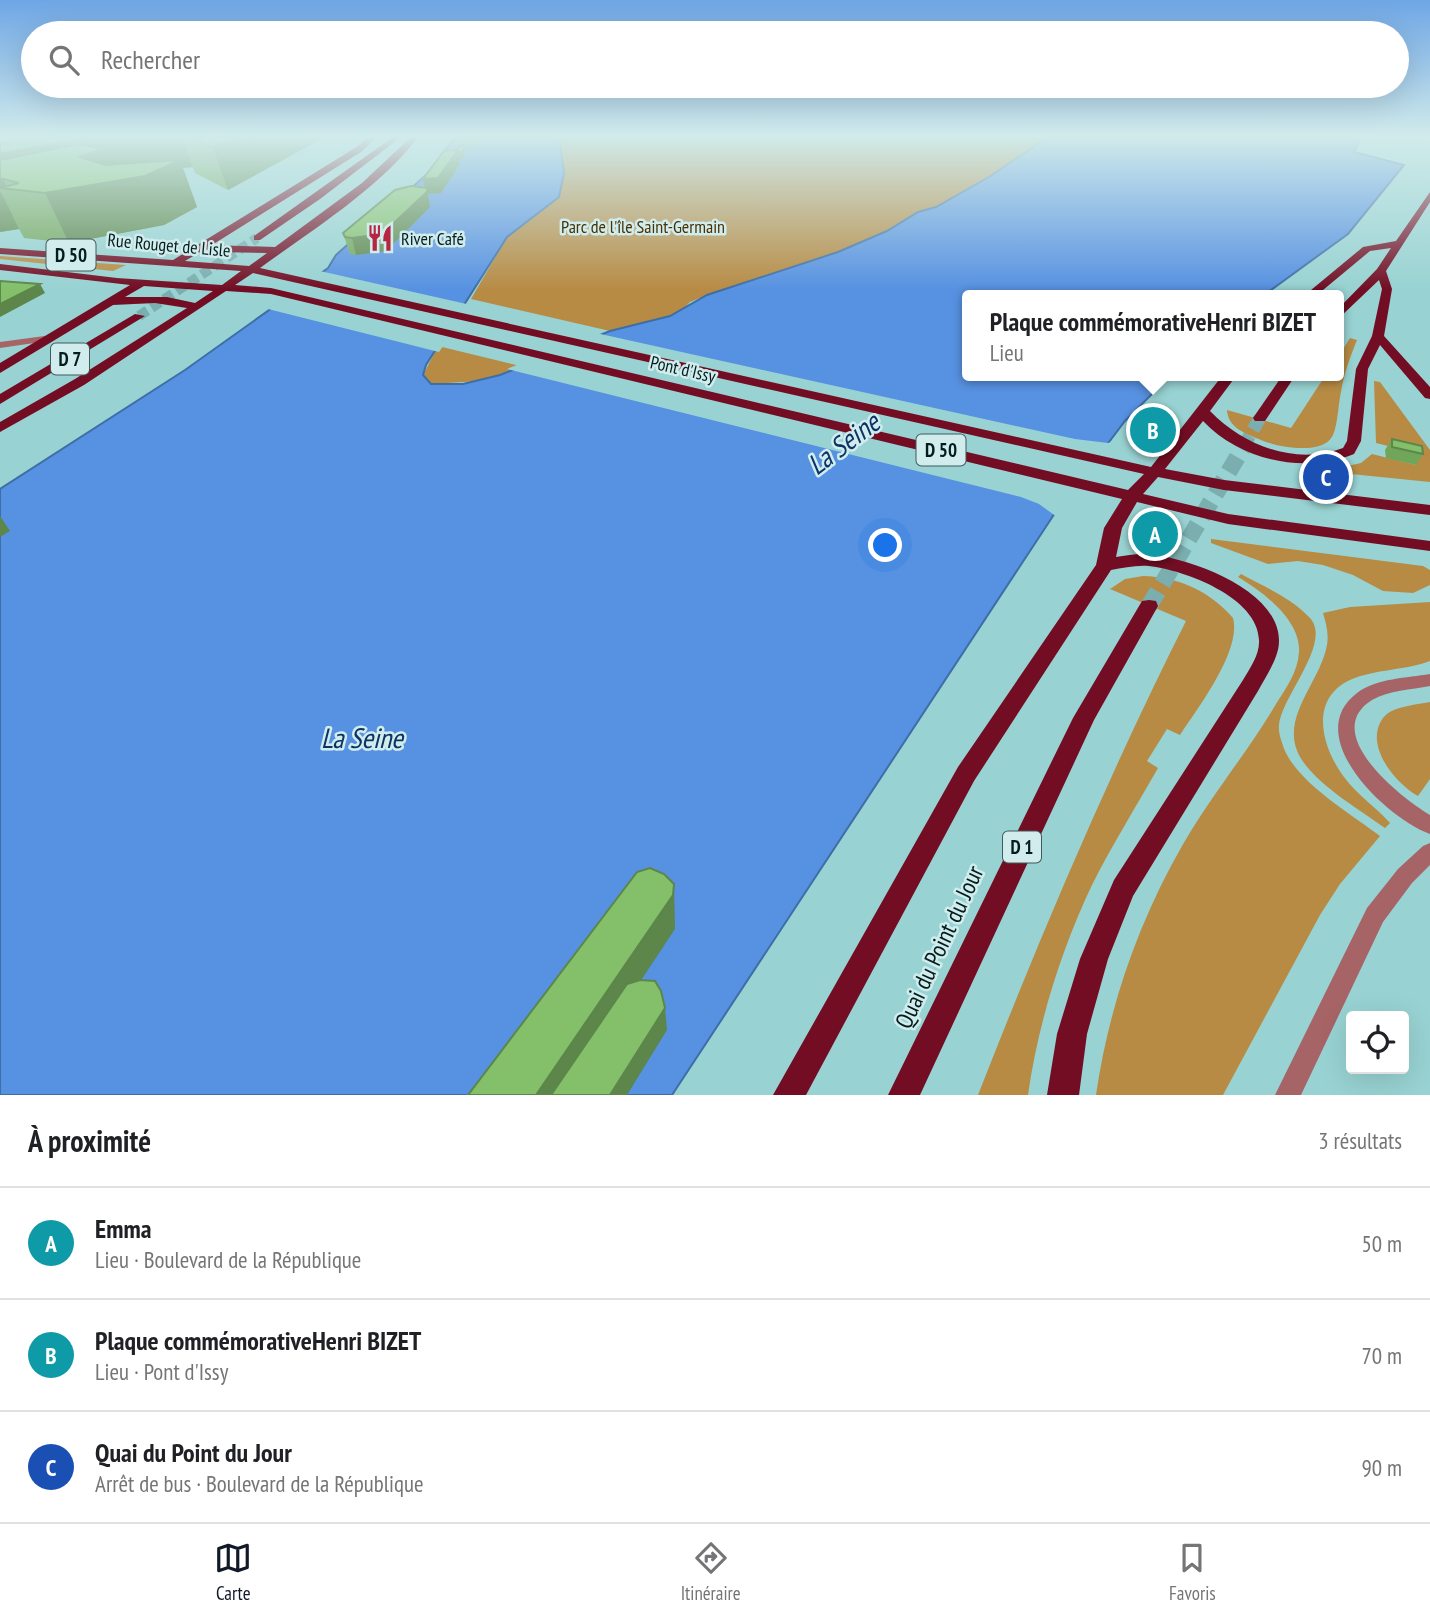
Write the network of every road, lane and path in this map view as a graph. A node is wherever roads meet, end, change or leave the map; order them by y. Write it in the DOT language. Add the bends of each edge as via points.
graph roads {
  1 [pos="297,188"];
  2 [pos="327,188"];
  3 [pos="361,188"];
  4 [pos="1430,195"];
  5 [pos="257,238"];
  6 [pos="1400,243"];
  7 [pos="205,245"];
  8 [pos="277,250"];
  9 [pos="0,251"];
  10 [pos="177,262"];
  11 [pos="0,267"];
  12 [pos="251,269"];
  13 [pos="1381,271"];
  14 [pos="143,282"];
  15 [pos="225,286"];
  16 [pos="1317,290"];
  17 [pos="108,303"];
  18 [pos="194,307"];
  19 [pos="1344,311"];
  20 [pos="138,316"];
  21 [pos="1378,337"];
  22 [pos="52,338"];
  23 [pos="0,344"];
  24 [pos="0,369"];
  25 [pos="1225,381"];
  26 [pos="1285,381"];
  27 [pos="1430,395"];
  28 [pos="0,400"];
  29 [pos="1202,411"];
  30 [pos="1260,418"];
  31 [pos="0,428"];
  32 [pos="1154,472"];
  33 [pos="1132,496"];
  34 [pos="1430,510"];
  35 [pos="1430,546"];
  36 [pos="1105,565"];
  37 [pos="1149,606"];
  38 [pos="1430,680"];
  39 [pos="1430,825"];
  40 [pos="1430,852"];
  41 [pos="789,1095"];
  42 [pos="904,1095"];
  43 [pos="1063,1095"];
  44 [pos="1287,1095"];
  1 -- 7 [label="main road"];
  2 -- 5 [label="main road"];
  3 -- 8 [label="main road"];
  4 -- 6 [label="main road"];
  6 -- 13 [label="main road"];
  6 -- 16 [label="main road" via="1367,249"];
  7 -- 8 [label="main road"];
  7 -- 10 [label="main road"];
  8 -- 12 [label="main road"];
  9 -- 10 [label="main road, Rue Rouget de Lisle / D 50"];
  10 -- 12 [label="main road, Rue Rouget de Lisle / D 50"];
  10 -- 14 [label="main road"];
  11 -- 14 [label="main road, Rue Rouget de Lisle / D 50"];
  12 -- 15 [label="main road"];
  12 -- 32 [label="main road, Pont d'Issy / D 50"];
  13 -- 19 [label="main road"];
  13 -- 21 [label="main road" via="1387,289"];
  14 -- 15 [label="main road, Rue Rouget de Lisle / D 50"];
  14 -- 17 [label="main road"];
  15 -- 18 [label="main road"];
  15 -- 33 [label="main road, Pont d'Issy / D 50" via="271,291"];
  17 -- 18 [label="main road" via="127,300"];
  17 -- 22 [label="main road"];
  18 -- 31 [label="main road"];
  20 -- 28 [label="main road, D 7"];
  21 -- 27 [label="main road"];
  21 -- 29 [label="main road" via="1362,369 1354,441 1344,454 1309,459 1269,454 1226,435"];
  22 -- 23 [label="street"];
  22 -- 24 [label="main road"];
  25 -- 29 [label="main road"];
  26 -- 30 [label="main road"];
  29 -- 32 [label="main road"];
  32 -- 33 [label="main road"];
  32 -- 34 [label="main road, D 50"];
  33 -- 35 [label="main road, D 50" via="1228,519"];
  33 -- 36 [label="main road" via="1113,528"];
  36 -- 41 [label="main road" via="966,774"];
  36 -- 43 [label="main road" via="1134,560 1166,563 1215,579 1250,604 1270,637 1251,685 1123,889 1094,959 1072,1034"];
  37 -- 42 [label="main road, Quai du Point du Jour / D 1" via="1084,718"];
  38 -- 39 [label="street" via="1364,696 1349,710 1347,721 1350,745 1367,776 1405,812"];
  40 -- 44 [label="street" via="1375,915"];
}
